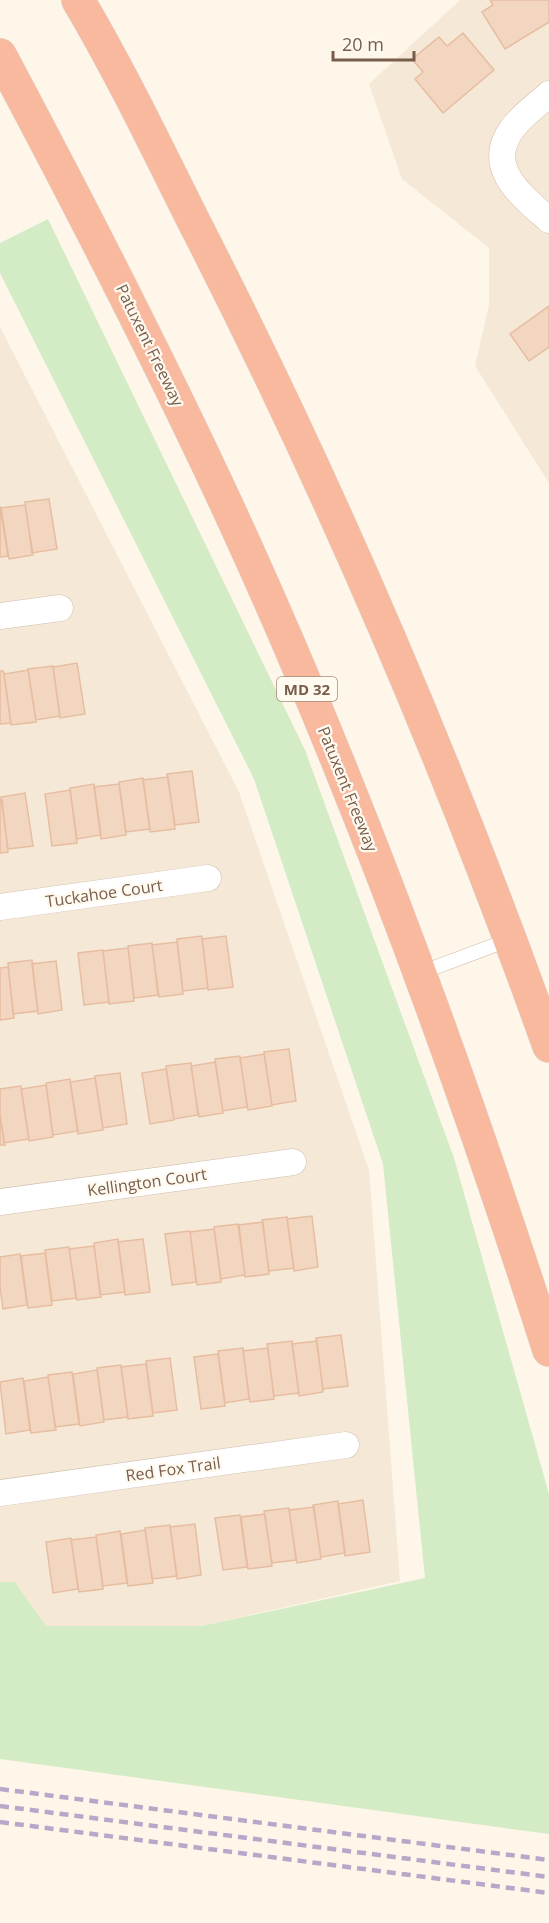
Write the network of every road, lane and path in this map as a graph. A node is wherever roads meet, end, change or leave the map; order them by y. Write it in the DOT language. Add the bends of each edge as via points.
graph roads {
  1 [pos="78,0"];
  2 [pos="0,55"];
  3 [pos="549,93"];
  4 [pos="549,220"];
  5 [pos="60,608"];
  6 [pos="0,616"];
  7 [pos="207,878"];
  8 [pos="0,907"];
  9 [pos="511,939"];
  10 [pos="420,973"];
  11 [pos="549,1046"];
  12 [pos="293,1162"];
  13 [pos="0,1202"];
  14 [pos="549,1350"];
  15 [pos="346,1445"];
  16 [pos="0,1493"];
  1 -- 9 [label="highway" via="232,296 324,490 416,701"];
  2 -- 10 [label="highway, Patuxent Freeway / MD 32" via="146,335 236,526 326,734"];
  3 -- 4 [label="street" via="512,128 502,161 508,179"];
  5 -- 6 [label="street"];
  7 -- 8 [label="street, Tuckahoe Court"];
  9 -- 10 [label="lane"];
  9 -- 11 [label="highway"];
  10 -- 14 [label="highway, Patuxent Freeway / MD 32" via="498,1191"];
  12 -- 13 [label="street, Kellington Court"];
  15 -- 16 [label="street, Red Fox Trail"];
}
